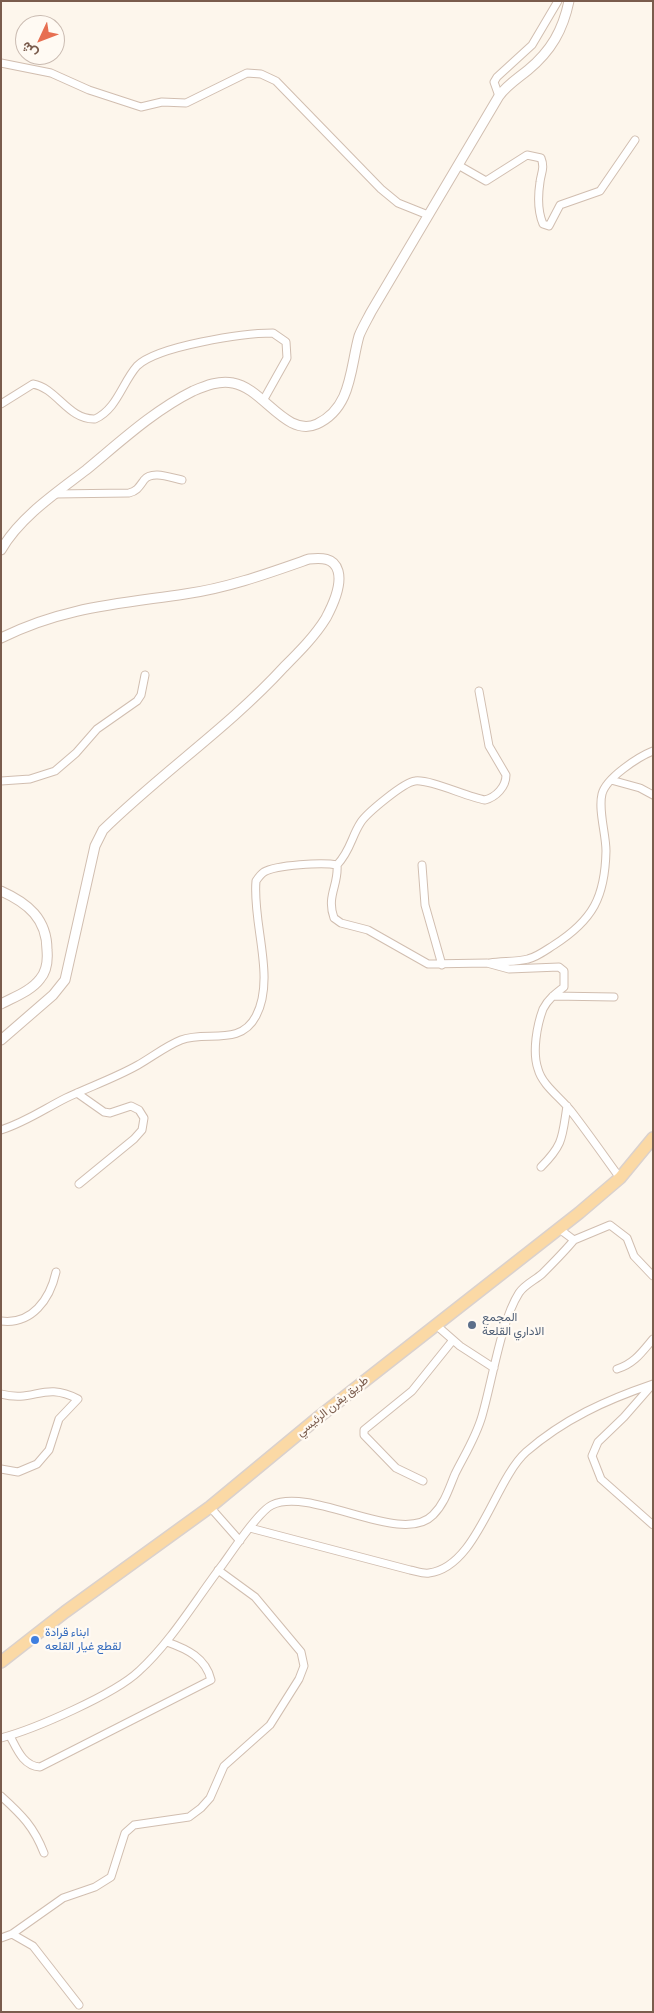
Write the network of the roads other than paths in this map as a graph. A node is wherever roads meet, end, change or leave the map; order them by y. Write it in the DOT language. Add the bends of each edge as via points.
graph roads {
  1 [pos="558,1"];
  2 [pos="569,1"];
  3 [pos="1,63"];
  4 [pos="499,96"];
  5 [pos="635,140"];
  6 [pos="458,165"];
  7 [pos="428,215"];
  8 [pos="264,399"];
  9 [pos="1,404"];
  10 [pos="182,480"];
  11 [pos="55,494"];
  12 [pos="1,550"];
  13 [pos="1,638"];
  14 [pos="145,675"];
  15 [pos="479,691"];
  16 [pos="653,751"];
  17 [pos="611,780"];
  18 [pos="1,781"];
  19 [pos="653,794"];
  20 [pos="337,865"];
  21 [pos="422,865"];
  22 [pos="1,891"];
  23 [pos="487,963"];
  24 [pos="442,965"];
  25 [pos="553,996"];
  26 [pos="614,997"];
  27 [pos="1,1004"];
  28 [pos="1,1040"];
  29 [pos="77,1093"];
  30 [pos="567,1106"];
  31 [pos="1,1130"];
  32 [pos="653,1138"];
  33 [pos="541,1168"];
  34 [pos="620,1178"];
  35 [pos="79,1184"];
  36 [pos="558,1228"];
  37 [pos="574,1240"];
  38 [pos="56,1272"];
  39 [pos="653,1276"];
  40 [pos="1,1321"];
  41 [pos="436,1325"];
  42 [pos="653,1339"];
  43 [pos="453,1340"];
  44 [pos="494,1368"];
  45 [pos="617,1369"];
  46 [pos="652,1384"];
  47 [pos="1,1394"];
  48 [pos="1,1470"];
  49 [pos="423,1481"];
  50 [pos="210,1506"];
  51 [pos="653,1525"];
  52 [pos="250,1528"];
  53 [pos="240,1541"];
  54 [pos="218,1570"];
  55 [pos="167,1642"];
  56 [pos="1,1662"];
  57 [pos="10,1736"];
  58 [pos="1,1738"];
  59 [pos="1,1796"];
  60 [pos="44,1853"];
  61 [pos="12,1934"];
  62 [pos="1,1938"];
  63 [pos="79,2005"];
  1 -- 4 [label="street" via="532,44 496,77 494,82"];
  2 -- 4 [label="street" via="562,28 550,49"];
  3 -- 7 [label="street" via="51,73 141,107 162,102 186,103 235,77 247,73 262,74 276,81 381,189 398,203"];
  4 -- 6 [label="street"];
  5 -- 6 [label="street" via="600,191 560,205 548,226 543,224 540,211 540,180 544,165 541,158 527,155 486,181"];
  6 -- 7 [label="street"];
  7 -- 8 [label="street" via="360,334 347,392 329,416 316,425 302,427 291,424"];
  8 -- 9 [label="street" via="282,369 288,349 286,342 273,333 186,346 152,355 129,377 109,410 95,418 77,415 46,389 33,384"];
  8 -- 11 [label="street" via="246,386 233,383 221,382 193,391 153,415"];
  10 -- 11 [label="street" via="154,474 129,493"];
  11 -- 12 [label="street" via="14,532"];
  13 -- 28 [label="street" via="32,623 76,610 222,587 309,559 331,561 337,567 339,577 326,618 293,658 255,697 103,830 95,846 65,980 53,995"];
  14 -- 18 [label="street" via="137,701 97,728 65,764 43,776"];
  15 -- 20 [label="street" via="489,746 506,775 502,787 485,800 423,782 411,782 386,798 362,820 349,850"];
  16 -- 17 [label="street"];
  17 -- 19 [label="street"];
  17 -- 23 [label="street" via="602,792 601,803 606,853 602,888 588,919 565,938 528,959"];
  20 -- 24 [label="street" via="330,900 334,918 368,930 428,964"];
  20 -- 29 [label="street" via="304,864 270,870 263,872 256,881 263,996 252,1023 229,1036 179,1041 136,1066"];
  21 -- 24 [label="street" via="425,905"];
  22 -- 27 [label="street" via="38,916 47,943 48,959 40,980"];
  23 -- 24 [label="street"];
  23 -- 25 [label="street" via="509,969 559,967 566,978 564,987"];
  25 -- 26 [label="street"];
  25 -- 30 [label="street" via="544,1009 536,1055 543,1080"];
  29 -- 31 [label="street"];
  29 -- 35 [label="street" via="104,1112 131,1106 144,1118 142,1130 134,1139"];
  30 -- 33 [label="street" via="562,1141"];
  30 -- 34 [label="street"];
  32 -- 34 [label="main road, طريق يفرن الرئيسي"];
  34 -- 36 [label="main road, طريق يفرن الرئيسي"];
  36 -- 37 [label="street"];
  36 -- 41 [label="main road, طريق يفرن الرئيسي"];
  37 -- 39 [label="street" via="610,1225 627,1238 634,1256"];
  37 -- 44 [label="street" via="540,1276 520,1291"];
  38 -- 40 [label="street" via="44,1303 32,1314 21,1320"];
  41 -- 43 [label="street"];
  41 -- 50 [label="main road, طريق يفرن الرئيسي"];
  42 -- 45 [label="street" via="639,1357 626,1367"];
  43 -- 44 [label="street"];
  43 -- 49 [label="street" via="412,1391 364,1430 364,1435 396,1468"];
  44 -- 52 [label="street" via="474,1440 443,1504 431,1517 419,1523 396,1524 288,1500 270,1505"];
  46 -- 51 [label="street" via="598,1442 592,1456 601,1479"];
  46 -- 52 [label="street" via="583,1411 526,1453 513,1466 475,1537 440,1570 427,1573 410,1570"];
  47 -- 48 [label="street" via="22,1398 49,1390 64,1391 78,1398 59,1420 49,1450 37,1464 18,1472"];
  50 -- 53 [label="street"];
  50 -- 56 [label="main road, طريق يفرن الرئيسي"];
  52 -- 53 [label="street"];
  53 -- 54 [label="street"];
  54 -- 55 [label="street"];
  54 -- 61 [label="street" via="255,1597 301,1652 304,1666 299,1679 270,1725 224,1766 210,1798 201,1808 189,1817 134,1825 125,1833 111,1877 95,1887 63,1898"];
  55 -- 57 [label="street" via="138,1673 114,1690"];
  55 -- 57 [label="street" via="199,1658 211,1680 40,1767 24,1760"];
  57 -- 58 [label="street"];
  59 -- 60 [label="street" via="37,1834"];
  61 -- 62 [label="street"];
  61 -- 63 [label="street" via="33,1946"];
}
